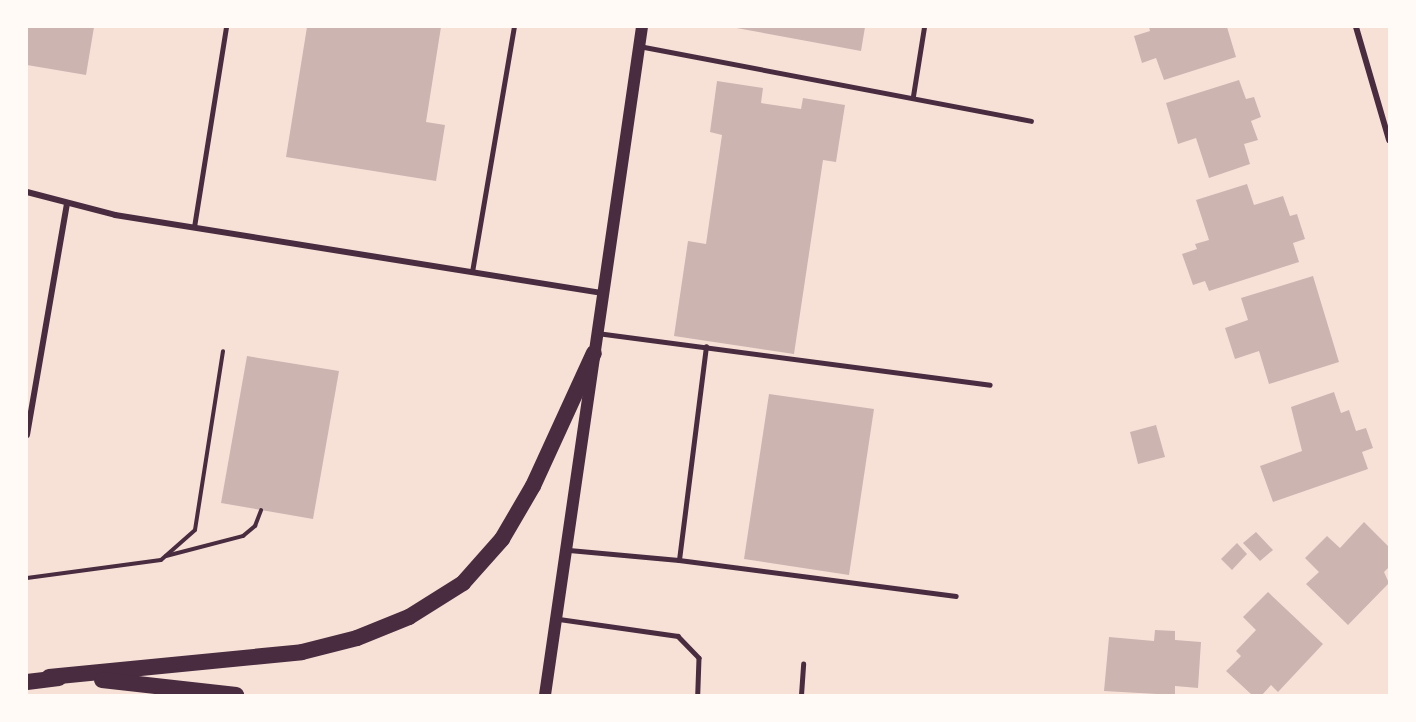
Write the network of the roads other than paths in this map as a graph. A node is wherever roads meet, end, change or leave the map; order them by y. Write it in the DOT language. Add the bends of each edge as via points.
graph roads {
  1 [pos="226,27"];
  2 [pos="514,27"];
  3 [pos="642,27"];
  4 [pos="924,27"];
  5 [pos="1356,27"];
  6 [pos="639,46"];
  7 [pos="913,96"];
  8 [pos="1031,121"];
  9 [pos="1389,140"];
  10 [pos="27,192"];
  11 [pos="67,204"];
  12 [pos="194,227"];
  13 [pos="472,272"];
  14 [pos="603,292"];
  15 [pos="597,333"];
  16 [pos="705,347"];
  17 [pos="594,353"];
  18 [pos="990,385"];
  19 [pos="27,435"];
  20 [pos="566,550"];
  21 [pos="679,560"];
  22 [pos="956,596"];
  23 [pos="556,618"];
  24 [pos="803,664"];
  25 [pos="49,677"];
  26 [pos="27,682"];
  27 [pos="236,695"];
  28 [pos="545,695"];
  29 [pos="698,695"];
  30 [pos="801,695"];
  1 -- 12 [label="lane"];
  2 -- 13 [label="lane"];
  3 -- 6 [label="main road"];
  4 -- 7 [label="lane"];
  5 -- 9 [label="street"];
  6 -- 7 [label="lane"];
  6 -- 14 [label="main road"];
  7 -- 8 [label="lane"];
  10 -- 11 [label="street"];
  11 -- 12 [label="street"];
  11 -- 19 [label="street"];
  12 -- 13 [label="street"];
  13 -- 14 [label="street"];
  14 -- 15 [label="main road"];
  15 -- 16 [label="lane"];
  15 -- 17 [label="main road"];
  16 -- 18 [label="lane"];
  16 -- 21 [label="lane"];
  17 -- 20 [label="main road"];
  17 -- 25 [label="highway" via="533,486 502,539 463,583 409,617 357,638 302,652"];
  20 -- 21 [label="lane"];
  20 -- 23 [label="main road"];
  21 -- 22 [label="lane"];
  23 -- 28 [label="main road"];
  23 -- 29 [label="lane" via="678,636 699,658"];
  24 -- 30 [label="lane"];
  25 -- 26 [label="highway"];
  25 -- 27 [label="highway"];
}
